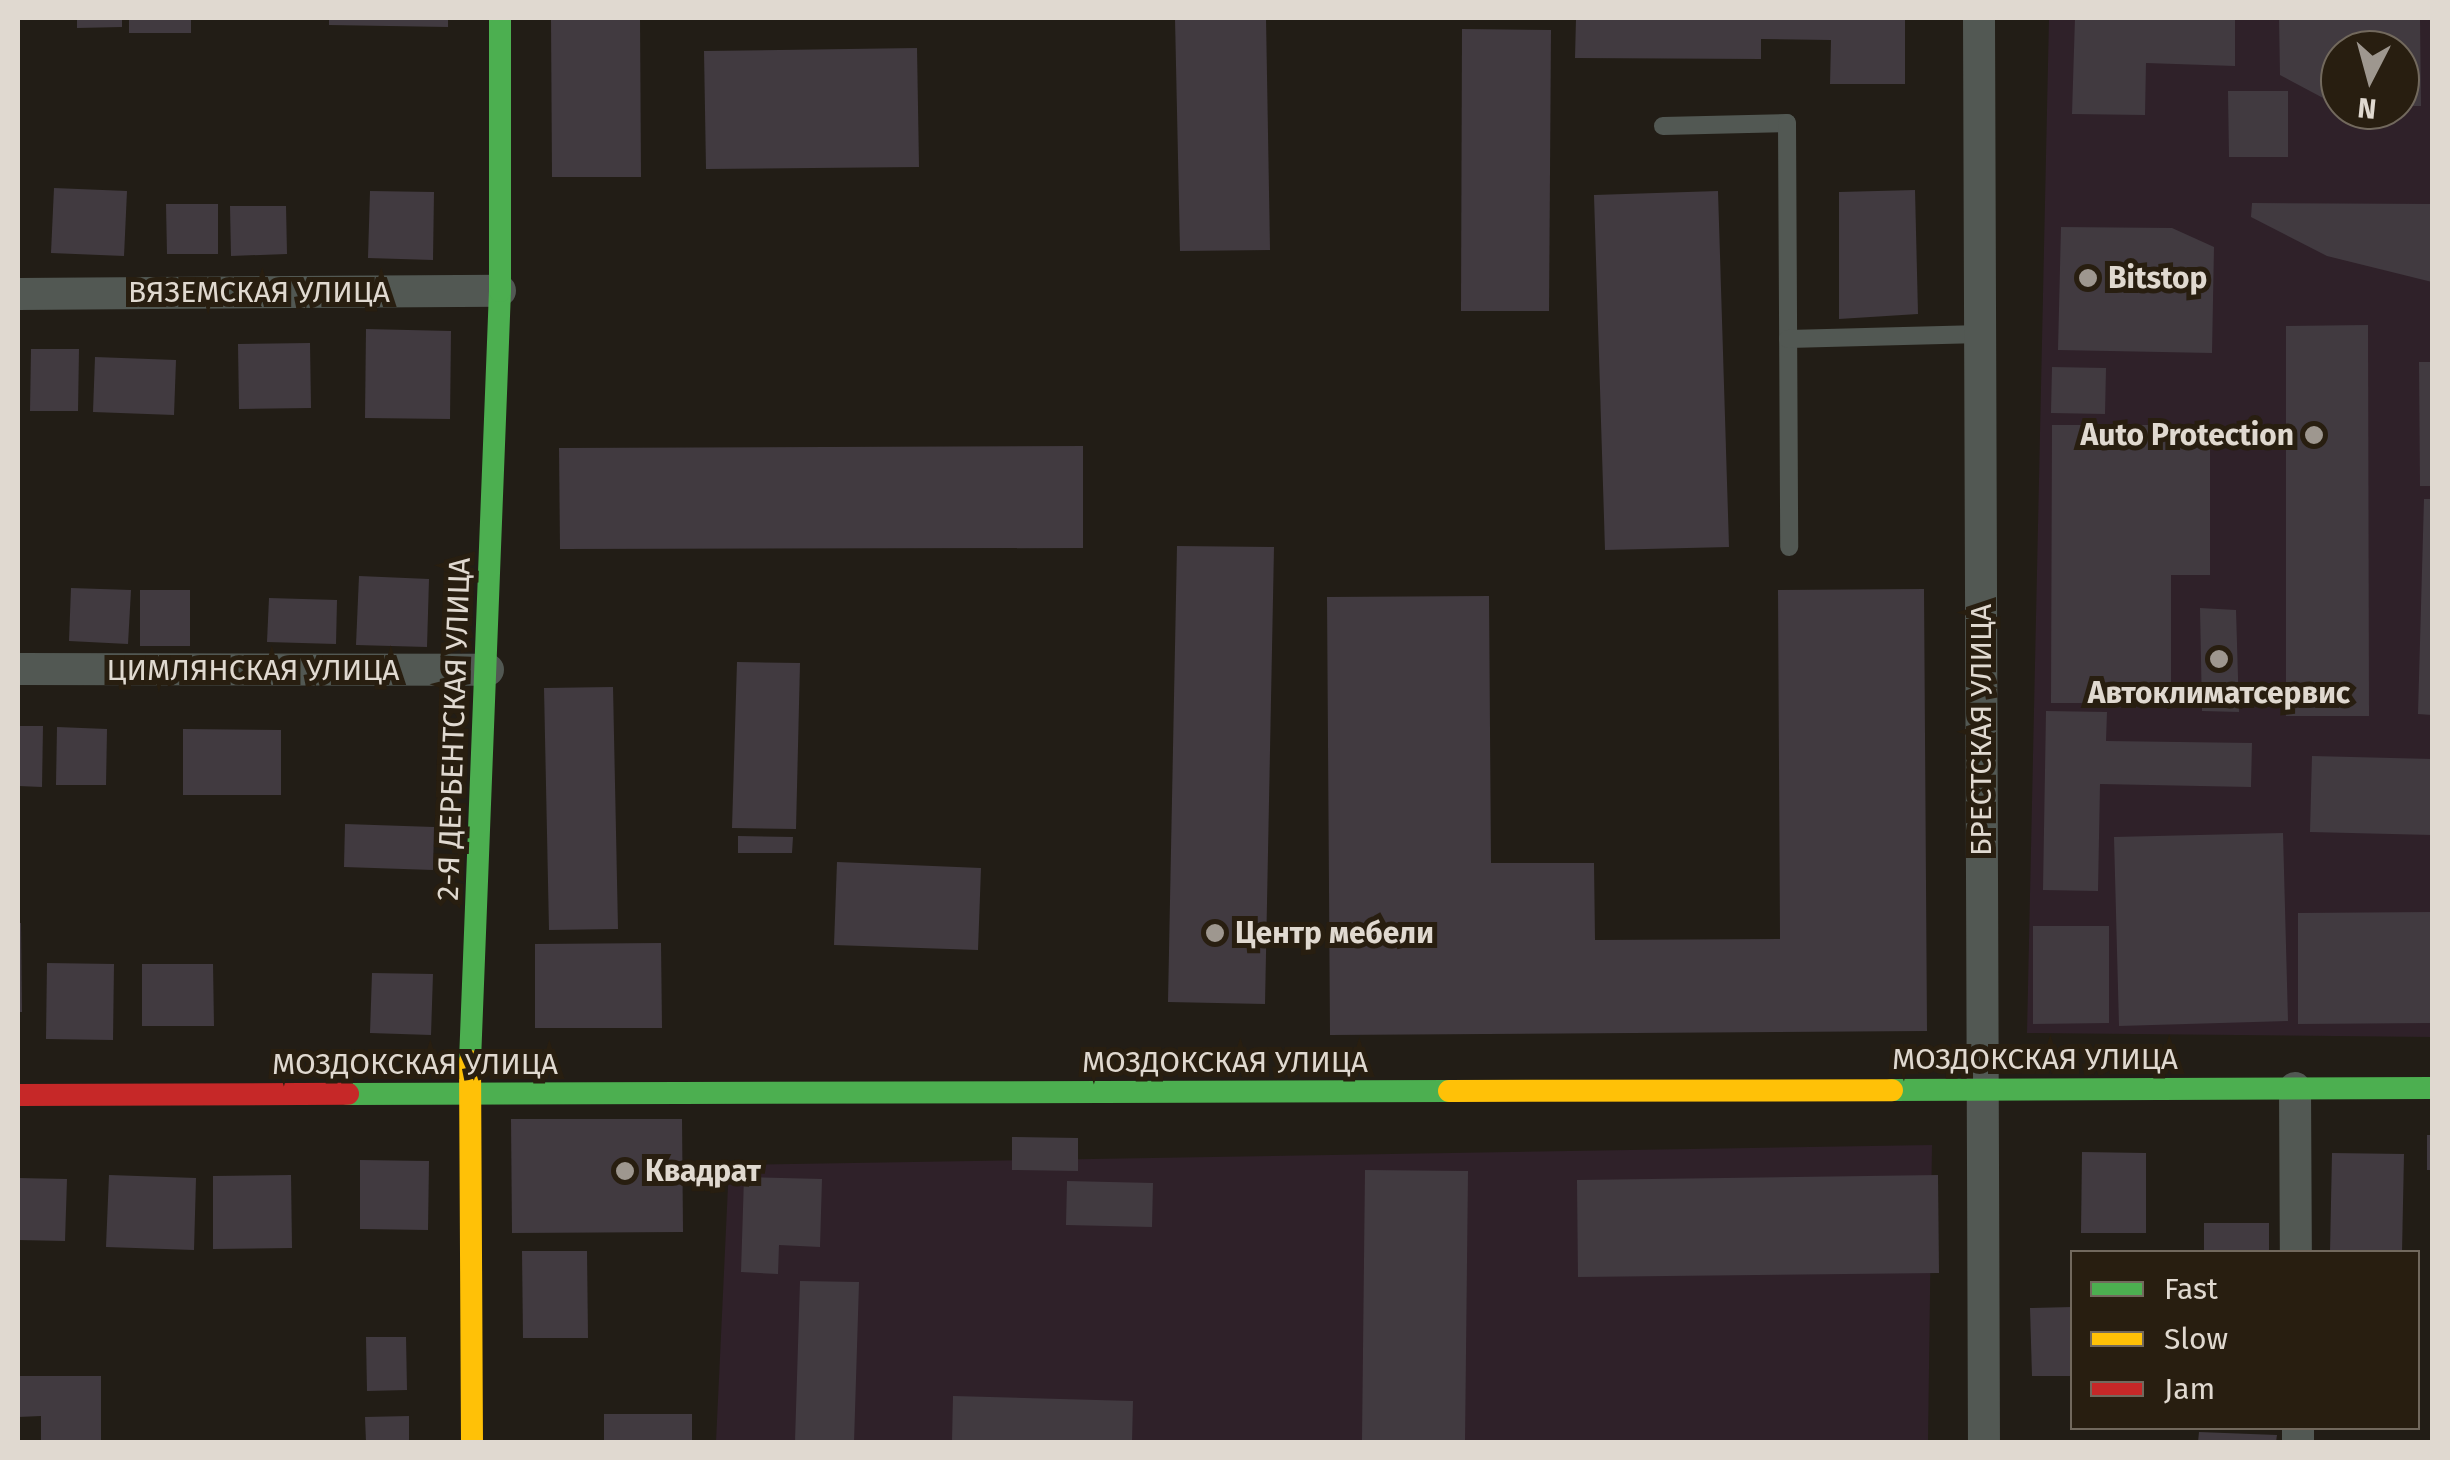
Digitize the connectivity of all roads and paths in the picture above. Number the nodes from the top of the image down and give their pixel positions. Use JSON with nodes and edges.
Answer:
{"nodes":[{"id":1,"x":500,"y":18,"type":"edge"},
{"id":2,"x":1979,"y":18,"type":"edge"},
{"id":3,"x":1663,"y":126,"type":"dead end"},
{"id":4,"x":500,"y":290,"type":"junction"},
{"id":5,"x":18,"y":294,"type":"edge"},
{"id":6,"x":1981,"y":334,"type":"junction"},
{"id":7,"x":1788,"y":339,"type":"junction"},
{"id":8,"x":1789,"y":548,"type":"dead end"},
{"id":9,"x":18,"y":669,"type":"edge"},
{"id":10,"x":488,"y":670,"type":"junction"},
{"id":11,"x":2295,"y":1088,"type":"junction"},
{"id":12,"x":2432,"y":1088,"type":"edge"},
{"id":13,"x":1981,"y":1089,"type":"junction"},
{"id":14,"x":469,"y":1094,"type":"junction"},
{"id":15,"x":18,"y":1095,"type":"edge"},
{"id":16,"x":2296,"y":1250,"type":"edge"},
{"id":17,"x":472,"y":1442,"type":"edge"},
{"id":18,"x":1984,"y":1442,"type":"edge"}],
"edges":[{"from":1,"to":4,"type":"main road","name":"2-Я ДЕРБЕНТСКАЯ УЛИЦА"},
{"from":2,"to":6,"type":"street","name":"БРЕСТСКАЯ УЛИЦА"},
{"from":3,"to":7,"type":"lane"},
{"from":4,"to":5,"type":"street","name":"ВЯЗЕМСКАЯ УЛИЦА"},
{"from":4,"to":10,"type":"main road","name":"2-Я ДЕРБЕНТСКАЯ УЛИЦА"},
{"from":6,"to":7,"type":"lane"},
{"from":6,"to":13,"type":"street","name":"БРЕСТСКАЯ УЛИЦА"},
{"from":7,"to":8,"type":"lane"},
{"from":9,"to":10,"type":"street","name":"ЦИМЛЯНСКАЯ УЛИЦА"},
{"from":10,"to":14,"type":"main road","name":"2-Я ДЕРБЕНТСКАЯ УЛИЦА"},
{"from":11,"to":12,"type":"main road","name":"МОЗДОКСКАЯ УЛИЦА"},
{"from":11,"to":13,"type":"main road","name":"МОЗДОКСКАЯ УЛИЦА"},
{"from":11,"to":16,"type":"street"},
{"from":13,"to":14,"type":"main road","name":"МОЗДОКСКАЯ УЛИЦА"},
{"from":13,"to":18,"type":"street","name":"БРЕСТСКАЯ УЛИЦА"},
{"from":14,"to":15,"type":"main road","name":"МОЗДОКСКАЯ УЛИЦА"},
{"from":14,"to":17,"type":"main road","name":"2-Я ДЕРБЕНТСКАЯ УЛИЦА"}]}
